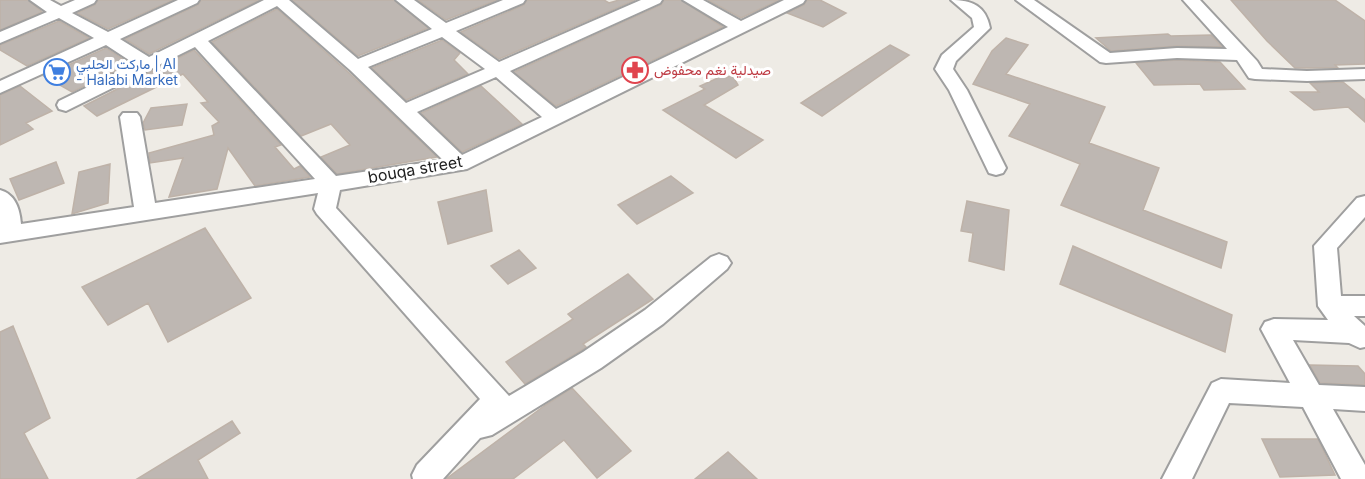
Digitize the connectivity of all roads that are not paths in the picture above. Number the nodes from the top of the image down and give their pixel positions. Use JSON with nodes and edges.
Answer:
{"nodes":[{"id":1,"x":38,"y":0,"type":"edge"},
{"id":2,"x":88,"y":0,"type":"edge"},
{"id":3,"x":191,"y":0,"type":"edge"},
{"id":4,"x":278,"y":0,"type":"edge"},
{"id":5,"x":404,"y":0,"type":"edge"},
{"id":6,"x":517,"y":0,"type":"edge"},
{"id":7,"x":654,"y":0,"type":"edge"},
{"id":8,"x":691,"y":0,"type":"edge"},
{"id":9,"x":797,"y":0,"type":"edge"},
{"id":10,"x":959,"y":0,"type":"edge"},
{"id":11,"x":1024,"y":0,"type":"edge"},
{"id":12,"x":1191,"y":0,"type":"edge"},
{"id":13,"x":61,"y":12,"type":"junction"},
{"id":14,"x":739,"y":27,"type":"junction"},
{"id":15,"x":446,"y":29,"type":"junction"},
{"id":16,"x":0,"y":38,"type":"edge"},
{"id":17,"x":108,"y":39,"type":"junction"},
{"id":18,"x":196,"y":39,"type":"junction"},
{"id":19,"x":1242,"y":56,"type":"junction"},
{"id":20,"x":148,"y":64,"type":"junction"},
{"id":21,"x":356,"y":66,"type":"junction"},
{"id":22,"x":0,"y":67,"type":"edge"},
{"id":23,"x":498,"y":70,"type":"junction"},
{"id":24,"x":1365,"y":74,"type":"edge"},
{"id":25,"x":20,"y":79,"type":"junction"},
{"id":26,"x":0,"y":88,"type":"edge"},
{"id":27,"x":66,"y":105,"type":"dead end"},
{"id":28,"x":404,"y":111,"type":"junction"},
{"id":29,"x":130,"y":117,"type":"dead end"},
{"id":30,"x":555,"y":118,"type":"junction"},
{"id":31,"x":460,"y":164,"type":"junction"},
{"id":32,"x":996,"y":168,"type":"dead end"},
{"id":33,"x":331,"y":183,"type":"junction"},
{"id":34,"x":0,"y":197,"type":"edge"},
{"id":35,"x":1365,"y":203,"type":"edge"},
{"id":36,"x":146,"y":211,"type":"junction"},
{"id":37,"x":5,"y":234,"type":"edge"},
{"id":38,"x":719,"y":263,"type":"dead end"},
{"id":39,"x":1330,"y":306,"type":"junction"},
{"id":40,"x":1365,"y":306,"type":"edge"},
{"id":41,"x":1360,"y":338,"type":"edge"},
{"id":42,"x":1310,"y":396,"type":"junction"},
{"id":43,"x":1365,"y":399,"type":"edge"},
{"id":44,"x":460,"y":440,"type":"junction"},
{"id":45,"x":428,"y":479,"type":"edge"},
{"id":46,"x":1177,"y":479,"type":"edge"},
{"id":47,"x":1357,"y":479,"type":"edge"}],
"edges":[{"from":1,"to":13,"type":"street"},
{"from":2,"to":13,"type":"street"},
{"from":3,"to":17,"type":"street"},
{"from":4,"to":18,"type":"street"},
{"from":4,"to":21,"type":"street"},
{"from":5,"to":15,"type":"street"},
{"from":6,"to":15,"type":"street"},
{"from":7,"to":23,"type":"street"},
{"from":8,"to":14,"type":"street"},
{"from":9,"to":14,"type":"street","name":"bouqa street"},
{"from":10,"to":32,"type":"street"},
{"from":11,"to":19,"type":"street"},
{"from":12,"to":19,"type":"street"},
{"from":13,"to":16,"type":"street"},
{"from":13,"to":17,"type":"street"},
{"from":14,"to":30,"type":"street","name":"bouqa street"},
{"from":15,"to":21,"type":"street"},
{"from":15,"to":23,"type":"street"},
{"from":17,"to":20,"type":"street"},
{"from":17,"to":25,"type":"street"},
{"from":18,"to":20,"type":"street"},
{"from":18,"to":33,"type":"street"},
{"from":19,"to":24,"type":"street"},
{"from":20,"to":27,"type":"street"},
{"from":21,"to":28,"type":"street"},
{"from":22,"to":25,"type":"street"},
{"from":23,"to":28,"type":"street"},
{"from":23,"to":30,"type":"street"},
{"from":25,"to":26,"type":"street"},
{"from":28,"to":31,"type":"street"},
{"from":29,"to":36,"type":"street"},
{"from":30,"to":31,"type":"street","name":"bouqa street"},
{"from":31,"to":33,"type":"street","name":"bouqa street"},
{"from":33,"to":36,"type":"street","name":"bouqa street"},
{"from":33,"to":44,"type":"street"},
{"from":34,"to":37,"type":"street"},
{"from":35,"to":39,"type":"street"},
{"from":36,"to":37,"type":"street","name":"bouqa street"},
{"from":38,"to":44,"type":"street"},
{"from":39,"to":40,"type":"street"},
{"from":39,"to":41,"type":"street"},
{"from":41,"to":42,"type":"street"},
{"from":42,"to":43,"type":"street"},
{"from":42,"to":46,"type":"street"},
{"from":42,"to":47,"type":"street"},
{"from":44,"to":45,"type":"street"}]}
